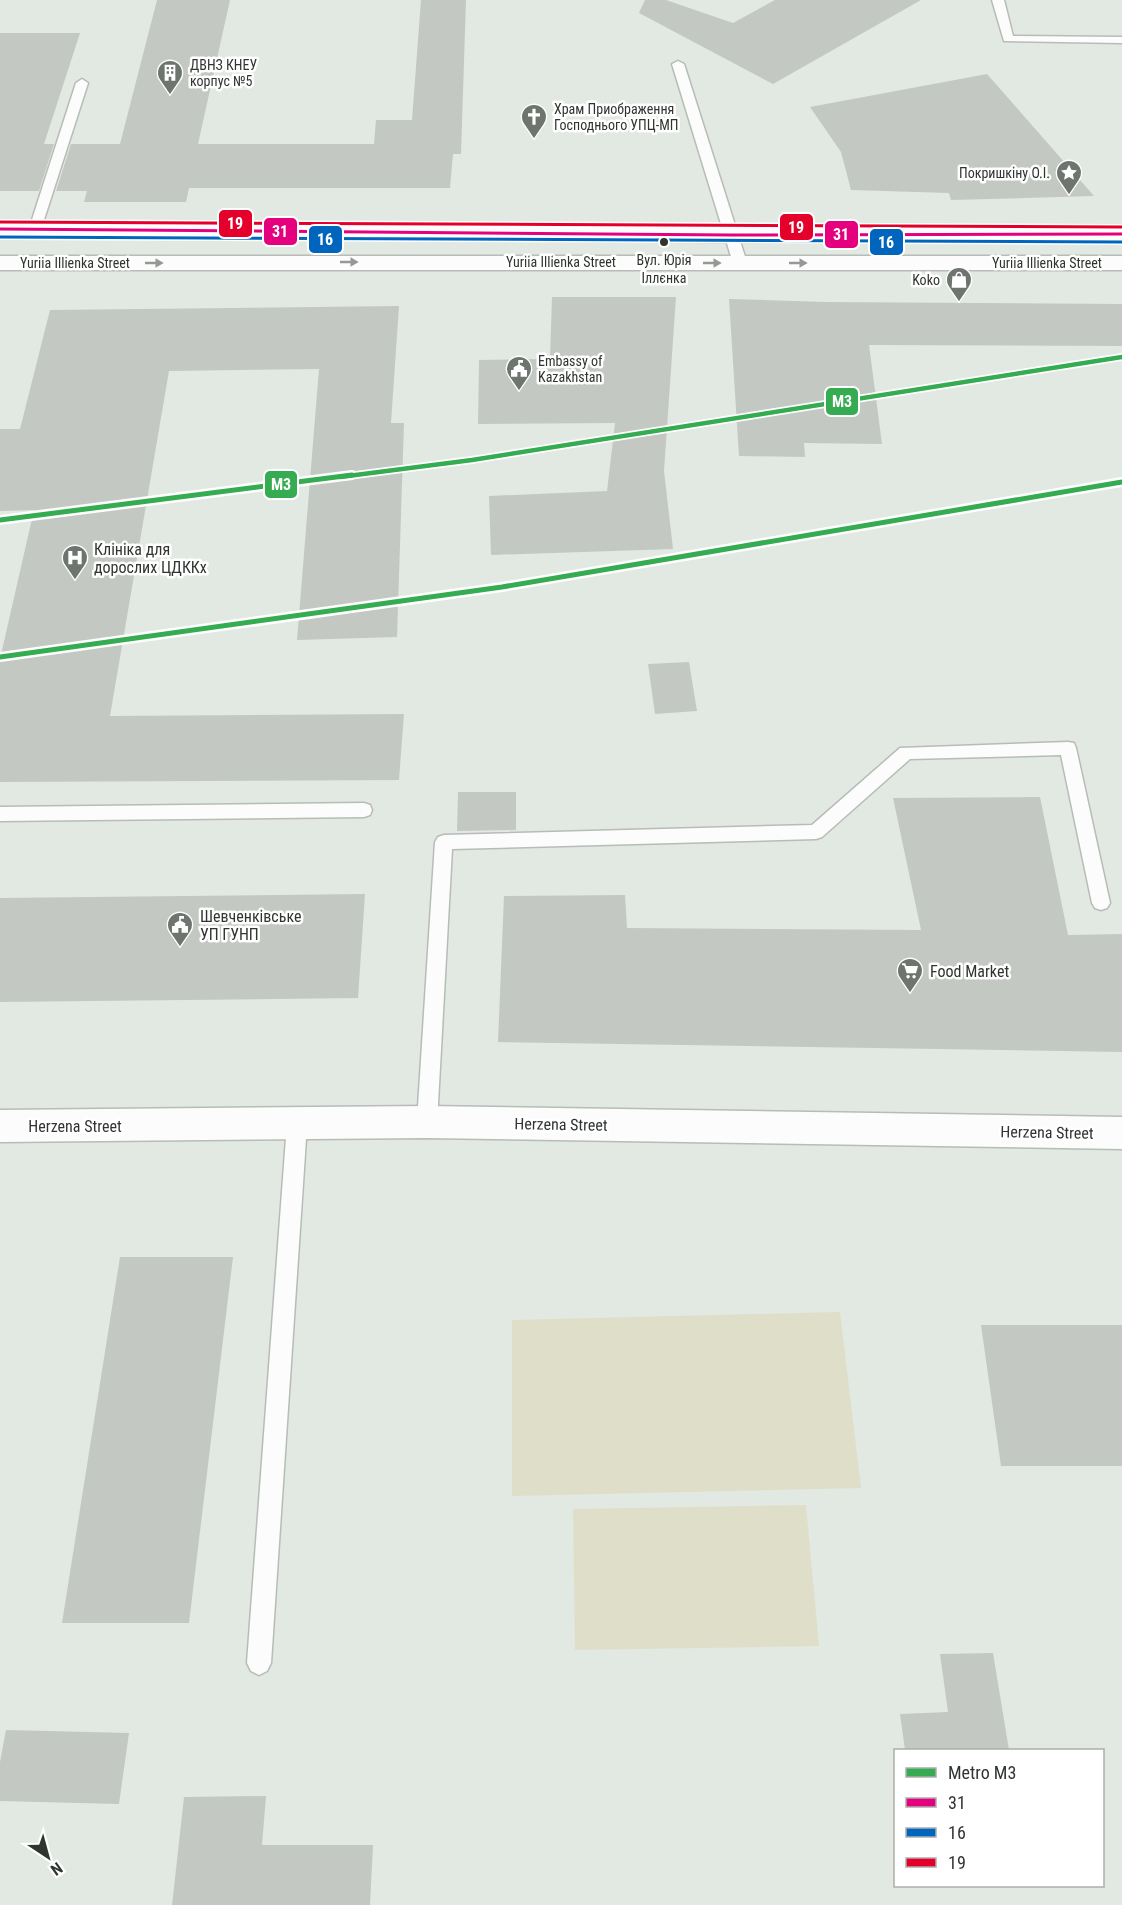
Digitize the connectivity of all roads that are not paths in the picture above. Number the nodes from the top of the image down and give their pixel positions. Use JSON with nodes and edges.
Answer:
{"nodes":[{"id":1,"x":997,"y":1,"type":"edge"},
{"id":2,"x":1122,"y":40,"type":"edge"},
{"id":3,"x":678,"y":64,"type":"dead end"},
{"id":4,"x":82,"y":83,"type":"dead end"},
{"id":5,"x":0,"y":229,"type":"edge"},
{"id":6,"x":35,"y":229,"type":"junction"},
{"id":7,"x":1122,"y":234,"type":"edge"},
{"id":8,"x":731,"y":235,"type":"junction"},
{"id":9,"x":0,"y":263,"type":"edge"},
{"id":10,"x":740,"y":263,"type":"junction"},
{"id":11,"x":1122,"y":263,"type":"edge"},
{"id":12,"x":364,"y":810,"type":"dead end"},
{"id":13,"x":0,"y":814,"type":"edge"},
{"id":14,"x":1101,"y":903,"type":"dead end"},
{"id":15,"x":427,"y":1122,"type":"junction"},
{"id":16,"x":297,"y":1124,"type":"junction"},
{"id":17,"x":0,"y":1126,"type":"edge"},
{"id":18,"x":1122,"y":1133,"type":"edge"},
{"id":19,"x":259,"y":1663,"type":"dead end"}],
"edges":[{"from":1,"to":2,"type":"lane"},
{"from":3,"to":8,"type":"lane"},
{"from":4,"to":6,"type":"lane"},
{"from":5,"to":6,"type":"main road","name":"Yuriia Illienka Street"},
{"from":6,"to":8,"type":"main road","name":"Yuriia Illienka Street"},
{"from":7,"to":8,"type":"main road","name":"Yuriia Illienka Street"},
{"from":8,"to":10,"type":"lane"},
{"from":9,"to":10,"type":"main road","name":"Yuriia Illienka Street","one_way":true},
{"from":10,"to":11,"type":"main road","name":"Yuriia Illienka Street","one_way":true},
{"from":12,"to":13,"type":"lane"},
{"from":14,"to":15,"type":"lane"},
{"from":15,"to":16,"type":"main road","name":"Herzena Street"},
{"from":15,"to":18,"type":"main road","name":"Herzena Street"},
{"from":16,"to":17,"type":"main road","name":"Herzena Street"},
{"from":16,"to":19,"type":"lane"}]}
